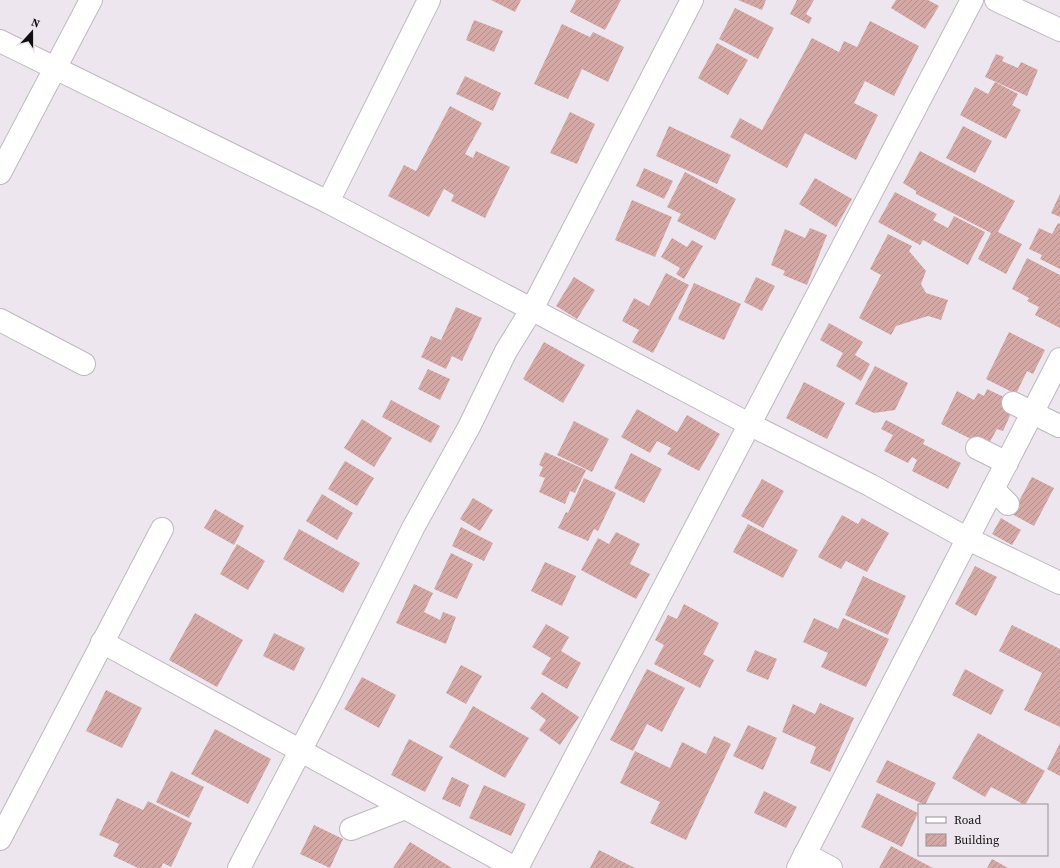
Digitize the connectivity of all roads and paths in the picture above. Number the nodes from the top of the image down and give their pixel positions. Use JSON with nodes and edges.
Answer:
{"nodes":[{"id":1,"x":91,"y":0,"type":"edge"},
{"id":2,"x":429,"y":0,"type":"edge"},
{"id":3,"x":692,"y":0,"type":"edge"},
{"id":4,"x":972,"y":0,"type":"edge"},
{"id":5,"x":996,"y":0,"type":"edge"},
{"id":6,"x":1060,"y":30,"type":"edge"},
{"id":7,"x":0,"y":41,"type":"edge"},
{"id":8,"x":55,"y":69,"type":"junction"},
{"id":9,"x":0,"y":173,"type":"edge"},
{"id":10,"x":328,"y":202,"type":"junction"},
{"id":11,"x":532,"y":309,"type":"junction"},
{"id":12,"x":0,"y":320,"type":"edge"},
{"id":13,"x":1053,"y":362,"type":"edge"},
{"id":14,"x":84,"y":364,"type":"dead end"},
{"id":15,"x":1013,"y":403,"type":"dead end"},
{"id":16,"x":1032,"y":414,"type":"junction"},
{"id":17,"x":749,"y":424,"type":"junction"},
{"id":18,"x":1059,"y":426,"type":"edge"},
{"id":19,"x":977,"y":448,"type":"dead end"},
{"id":20,"x":1007,"y":463,"type":"junction"},
{"id":21,"x":162,"y":528,"type":"dead end"},
{"id":22,"x":968,"y":539,"type":"junction"},
{"id":23,"x":1060,"y":583,"type":"edge"},
{"id":24,"x":102,"y":642,"type":"junction"},
{"id":25,"x":300,"y":750,"type":"junction"},
{"id":26,"x":405,"y":808,"type":"junction"},
{"id":27,"x":351,"y":829,"type":"dead end"},
{"id":28,"x":0,"y":839,"type":"edge"},
{"id":29,"x":802,"y":861,"type":"edge"},
{"id":30,"x":239,"y":868,"type":"edge"},
{"id":31,"x":516,"y":868,"type":"edge"},
{"id":32,"x":831,"y":868,"type":"edge"}],
"edges":[{"from":1,"to":8,"type":"street"},
{"from":2,"to":10,"type":"street"},
{"from":3,"to":11,"type":"street"},
{"from":4,"to":17,"type":"street"},
{"from":5,"to":6,"type":"street"},
{"from":7,"to":8,"type":"street"},
{"from":8,"to":9,"type":"street"},
{"from":8,"to":10,"type":"street"},
{"from":10,"to":11,"type":"street"},
{"from":11,"to":17,"type":"street"},
{"from":11,"to":25,"type":"street"},
{"from":12,"to":14,"type":"street"},
{"from":13,"to":16,"type":"street"},
{"from":15,"to":16,"type":"street"},
{"from":16,"to":18,"type":"street"},
{"from":16,"to":20,"type":"street"},
{"from":17,"to":22,"type":"street"},
{"from":17,"to":31,"type":"street"},
{"from":19,"to":20,"type":"street"},
{"from":20,"to":22,"type":"street"},
{"from":21,"to":24,"type":"street"},
{"from":22,"to":23,"type":"street"},
{"from":22,"to":29,"type":"street"},
{"from":24,"to":25,"type":"street"},
{"from":24,"to":28,"type":"street"},
{"from":25,"to":26,"type":"street"},
{"from":25,"to":30,"type":"street"},
{"from":26,"to":27,"type":"street"},
{"from":26,"to":31,"type":"street"},
{"from":29,"to":32,"type":"street"}]}
